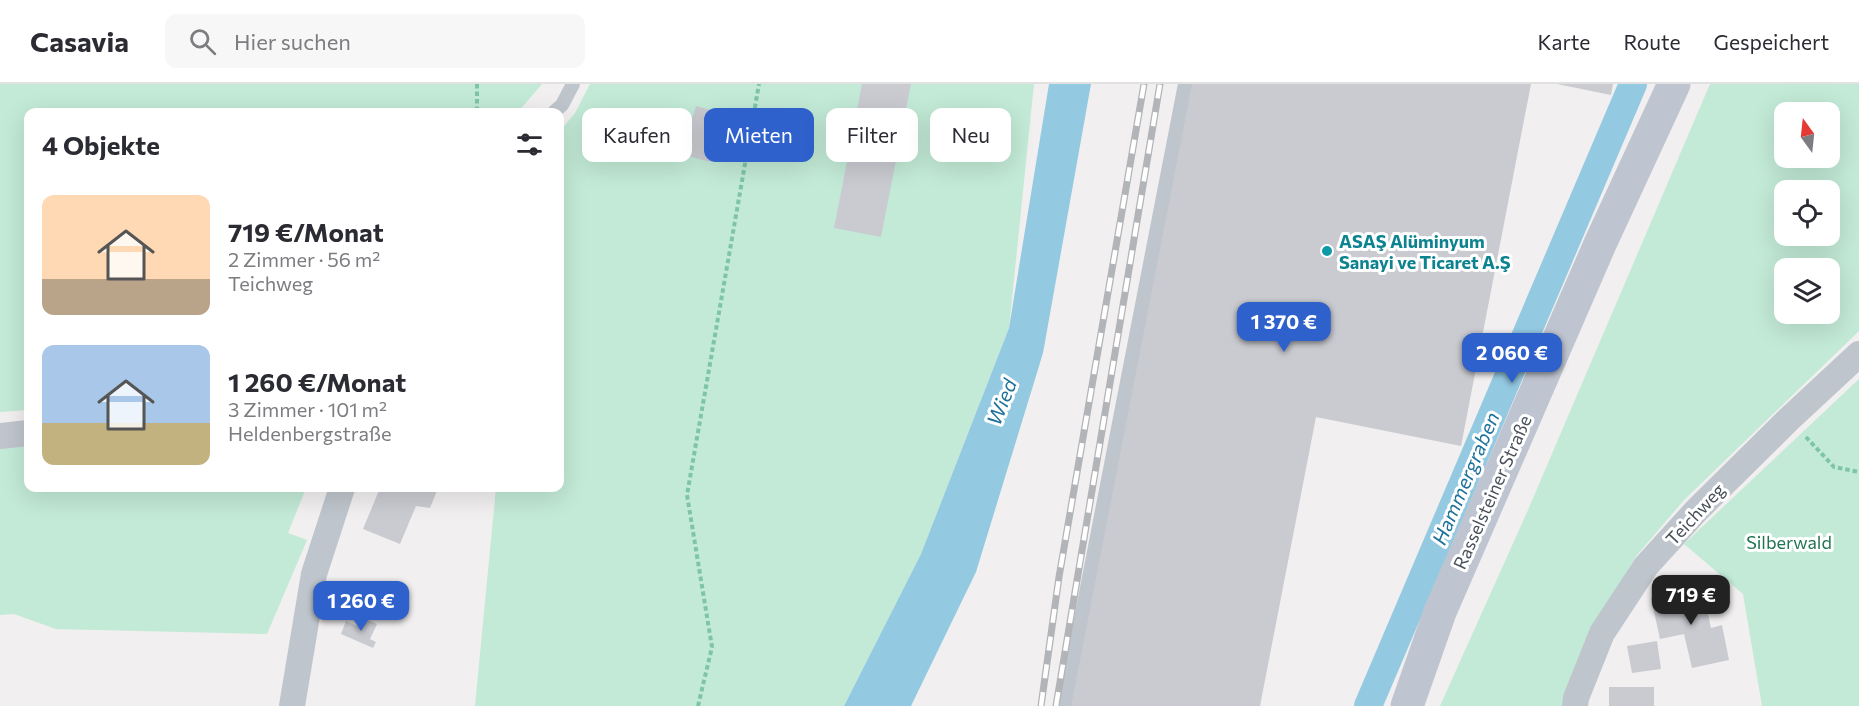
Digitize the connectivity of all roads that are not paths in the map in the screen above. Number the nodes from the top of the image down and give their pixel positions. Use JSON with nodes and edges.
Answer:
{"nodes":[{"id":1,"x":573,"y":84,"type":"edge"},
{"id":2,"x":1185,"y":84,"type":"edge"},
{"id":3,"x":1674,"y":84,"type":"edge"},
{"id":4,"x":559,"y":108,"type":"edge"},
{"id":5,"x":1859,"y":354,"type":"edge"},
{"id":6,"x":24,"y":433,"type":"edge"},
{"id":7,"x":0,"y":436,"type":"edge"},
{"id":8,"x":341,"y":492,"type":"edge"},
{"id":9,"x":292,"y":706,"type":"edge"},
{"id":10,"x":1064,"y":706,"type":"edge"},
{"id":11,"x":1407,"y":706,"type":"edge"},
{"id":12,"x":1575,"y":706,"type":"edge"}],
"edges":[{"from":1,"to":4,"type":"lane"},
{"from":2,"to":10,"type":"lane"},
{"from":3,"to":11,"type":"main road","name":"Rasselsteiner Straße"},
{"from":5,"to":12,"type":"street","name":"Teichweg"},
{"from":6,"to":7,"type":"street"},
{"from":8,"to":9,"type":"street"}]}
